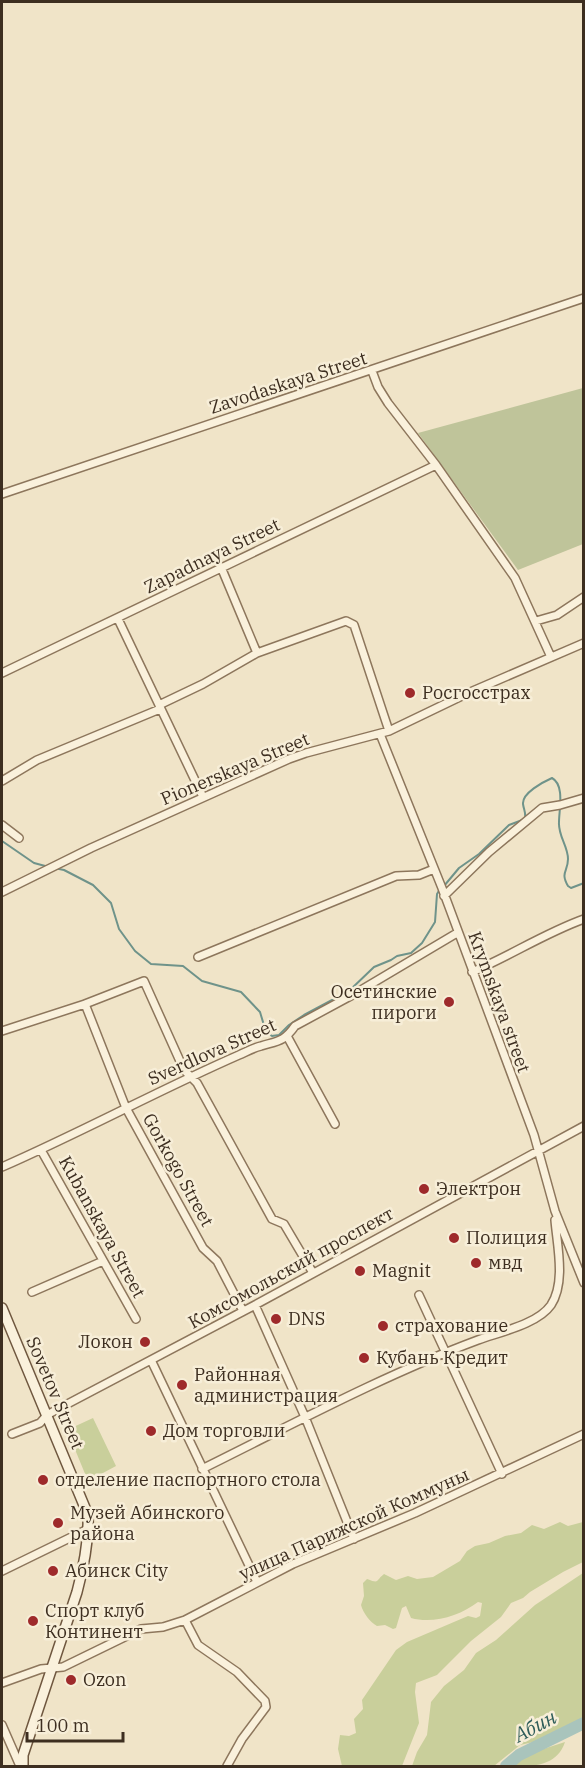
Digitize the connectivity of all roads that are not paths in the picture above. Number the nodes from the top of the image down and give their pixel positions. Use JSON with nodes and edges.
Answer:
{"nodes":[{"id":1,"x":584,"y":298,"type":"edge"},
{"id":2,"x":372,"y":371,"type":"junction"},
{"id":3,"x":436,"y":465,"type":"junction"},
{"id":4,"x":2,"y":494,"type":"edge"},
{"id":5,"x":221,"y":567,"type":"junction"},
{"id":6,"x":584,"y":597,"type":"edge"},
{"id":7,"x":118,"y":619,"type":"junction"},
{"id":8,"x":536,"y":621,"type":"junction"},
{"id":9,"x":584,"y":643,"type":"edge"},
{"id":10,"x":257,"y":653,"type":"junction"},
{"id":11,"x":551,"y":657,"type":"junction"},
{"id":12,"x":2,"y":673,"type":"edge"},
{"id":13,"x":160,"y":707,"type":"junction"},
{"id":14,"x":389,"y":731,"type":"junction"},
{"id":15,"x":380,"y":734,"type":"junction"},
{"id":16,"x":2,"y":781,"type":"edge"},
{"id":17,"x":203,"y":796,"type":"junction"},
{"id":18,"x":584,"y":798,"type":"edge"},
{"id":19,"x":2,"y":825,"type":"edge"},
{"id":20,"x":19,"y":838,"type":"dead end"},
{"id":21,"x":434,"y":869,"type":"junction"},
{"id":22,"x":2,"y":892,"type":"edge"},
{"id":23,"x":444,"y":896,"type":"junction"},
{"id":24,"x":584,"y":919,"type":"edge"},
{"id":25,"x":457,"y":933,"type":"junction"},
{"id":26,"x":198,"y":957,"type":"dead end"},
{"id":27,"x":472,"y":972,"type":"junction"},
{"id":28,"x":85,"y":1004,"type":"junction"},
{"id":29,"x":2,"y":1031,"type":"edge"},
{"id":30,"x":287,"y":1036,"type":"junction"},
{"id":31,"x":190,"y":1077,"type":"junction"},
{"id":32,"x":126,"y":1108,"type":"junction"},
{"id":33,"x":335,"y":1124,"type":"dead end"},
{"id":34,"x":584,"y":1126,"type":"edge"},
{"id":35,"x":41,"y":1150,"type":"junction"},
{"id":36,"x":539,"y":1151,"type":"junction"},
{"id":37,"x":2,"y":1167,"type":"edge"},
{"id":38,"x":555,"y":1211,"type":"junction"},
{"id":39,"x":103,"y":1262,"type":"junction"},
{"id":40,"x":313,"y":1273,"type":"junction"},
{"id":41,"x":584,"y":1282,"type":"edge"},
{"id":42,"x":32,"y":1292,"type":"dead end"},
{"id":43,"x":419,"y":1295,"type":"dead end"},
{"id":44,"x":255,"y":1305,"type":"junction"},
{"id":45,"x":2,"y":1308,"type":"edge"},
{"id":46,"x":243,"y":1311,"type":"junction"},
{"id":47,"x":136,"y":1319,"type":"dead end"},
{"id":48,"x":444,"y":1353,"type":"junction"},
{"id":49,"x":151,"y":1360,"type":"junction"},
{"id":50,"x":47,"y":1415,"type":"junction"},
{"id":51,"x":305,"y":1417,"type":"junction"},
{"id":52,"x":12,"y":1434,"type":"dead end"},
{"id":53,"x":584,"y":1434,"type":"edge"},
{"id":54,"x":202,"y":1469,"type":"junction"},
{"id":55,"x":502,"y":1474,"type":"junction"},
{"id":56,"x":88,"y":1529,"type":"junction"},
{"id":57,"x":354,"y":1539,"type":"junction"},
{"id":58,"x":2,"y":1572,"type":"edge"},
{"id":59,"x":257,"y":1582,"type":"junction"},
{"id":60,"x":185,"y":1620,"type":"junction"},
{"id":61,"x":51,"y":1670,"type":"junction"},
{"id":62,"x":2,"y":1683,"type":"edge"},
{"id":63,"x":2,"y":1725,"type":"edge"},
{"id":64,"x":21,"y":1767,"type":"edge"},
{"id":65,"x":227,"y":1767,"type":"edge"}],
"edges":[{"from":1,"to":2,"type":"street","name":"Zavodaskaya Street"},
{"from":2,"to":3,"type":"street"},
{"from":2,"to":4,"type":"street","name":"Zavodaskaya Street"},
{"from":3,"to":5,"type":"street","name":"Zapadnaya Street"},
{"from":3,"to":8,"type":"street"},
{"from":5,"to":7,"type":"street","name":"Zapadnaya Street"},
{"from":5,"to":10,"type":"street"},
{"from":6,"to":8,"type":"street"},
{"from":7,"to":12,"type":"street","name":"Zapadnaya Street"},
{"from":7,"to":13,"type":"street"},
{"from":8,"to":11,"type":"street"},
{"from":9,"to":11,"type":"street","name":"Pionerskaya Street"},
{"from":10,"to":13,"type":"street"},
{"from":10,"to":14,"type":"street"},
{"from":11,"to":14,"type":"street","name":"Pionerskaya Street"},
{"from":13,"to":16,"type":"street"},
{"from":13,"to":17,"type":"street"},
{"from":14,"to":15,"type":"street","name":"Pionerskaya Street"},
{"from":15,"to":17,"type":"street","name":"Pionerskaya Street"},
{"from":15,"to":21,"type":"street","name":"Krymskaya street"},
{"from":17,"to":22,"type":"street","name":"Pionerskaya Street"},
{"from":18,"to":23,"type":"street"},
{"from":19,"to":20,"type":"street"},
{"from":21,"to":23,"type":"street","name":"Krymskaya street"},
{"from":21,"to":26,"type":"street"},
{"from":23,"to":25,"type":"street","name":"Krymskaya street"},
{"from":24,"to":27,"type":"street"},
{"from":25,"to":27,"type":"street","name":"Krymskaya street"},
{"from":25,"to":30,"type":"street","name":"Sverdlova Street"},
{"from":27,"to":36,"type":"street","name":"Krymskaya street"},
{"from":28,"to":29,"type":"street"},
{"from":28,"to":31,"type":"street"},
{"from":28,"to":32,"type":"street","name":"Gorkogo Street"},
{"from":30,"to":31,"type":"street","name":"Sverdlova Street"},
{"from":30,"to":33,"type":"street"},
{"from":31,"to":32,"type":"street","name":"Sverdlova Street"},
{"from":31,"to":40,"type":"street"},
{"from":32,"to":35,"type":"street","name":"Sverdlova Street"},
{"from":32,"to":46,"type":"street","name":"Gorkogo Street"},
{"from":34,"to":36,"type":"street","name":"Комсомольский проспект"},
{"from":35,"to":37,"type":"street","name":"Sverdlova Street"},
{"from":35,"to":39,"type":"street","name":"Kubanskaya Street"},
{"from":36,"to":38,"type":"street","name":"Krymskaya street"},
{"from":36,"to":40,"type":"street","name":"Комсомольский проспект"},
{"from":38,"to":41,"type":"street","name":"Krymskaya street"},
{"from":38,"to":48,"type":"street"},
{"from":39,"to":42,"type":"street"},
{"from":39,"to":47,"type":"street","name":"Kubanskaya Street"},
{"from":40,"to":44,"type":"street","name":"Комсомольский проспект"},
{"from":43,"to":48,"type":"street"},
{"from":44,"to":46,"type":"street","name":"Комсомольский проспект"},
{"from":44,"to":51,"type":"street"},
{"from":45,"to":50,"type":"main road","name":"Sovetov Street"},
{"from":46,"to":49,"type":"street","name":"Комсомольский проспект"},
{"from":48,"to":51,"type":"street"},
{"from":48,"to":55,"type":"street"},
{"from":49,"to":50,"type":"street","name":"Комсомольский проспект"},
{"from":49,"to":54,"type":"street"},
{"from":50,"to":52,"type":"street","name":"Комсомольский проспект"},
{"from":50,"to":56,"type":"main road","name":"Sovetov Street"},
{"from":51,"to":54,"type":"street"},
{"from":51,"to":57,"type":"street"},
{"from":53,"to":55,"type":"street","name":"улица Парижской Коммуны"},
{"from":54,"to":59,"type":"street"},
{"from":55,"to":57,"type":"street","name":"улица Парижской Коммуны"},
{"from":56,"to":58,"type":"street"},
{"from":56,"to":61,"type":"main road","name":"Sovetov Street"},
{"from":57,"to":59,"type":"street","name":"улица Парижской Коммуны"},
{"from":59,"to":60,"type":"street","name":"улица Парижской Коммуны"},
{"from":60,"to":61,"type":"street","name":"улица Парижской Коммуны"},
{"from":60,"to":65,"type":"street"},
{"from":61,"to":62,"type":"street","name":"улица Парижской Коммуны"},
{"from":61,"to":64,"type":"main road","name":"Sovetov Street"},
{"from":63,"to":64,"type":"street"}]}
